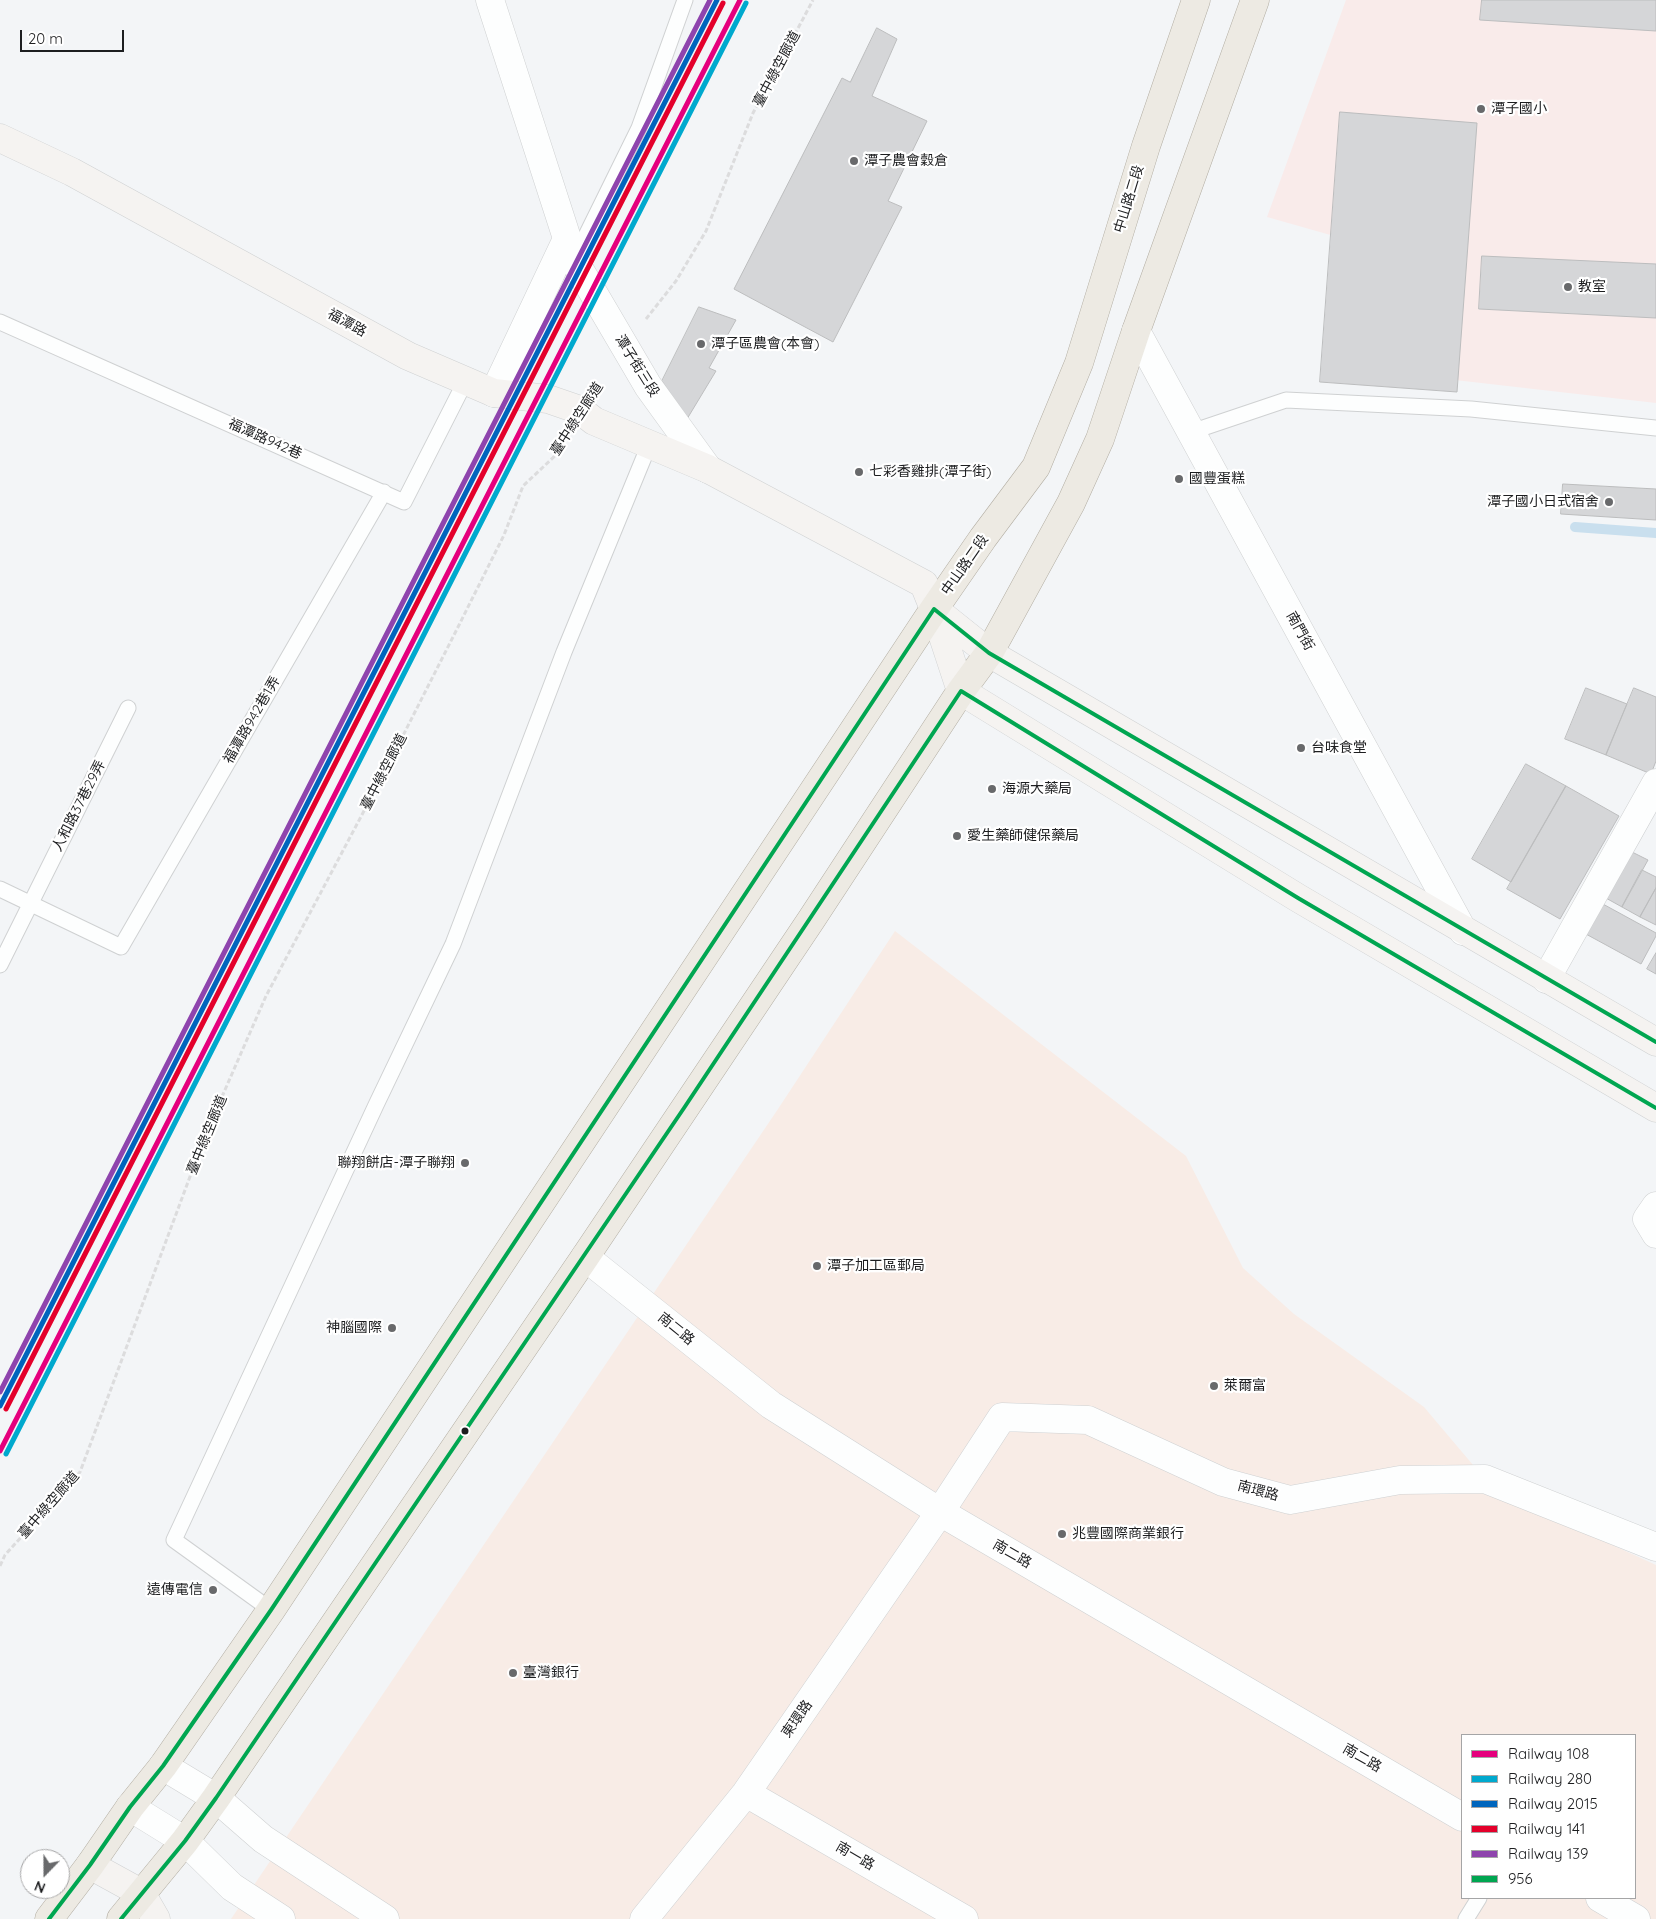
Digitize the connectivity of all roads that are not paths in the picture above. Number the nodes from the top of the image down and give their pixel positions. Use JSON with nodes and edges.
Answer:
{"nodes":[{"id":1,"x":490,"y":0,"type":"edge"},
{"id":2,"x":685,"y":0,"type":"edge"},
{"id":3,"x":1196,"y":0,"type":"edge"},
{"id":4,"x":1255,"y":0,"type":"edge"},
{"id":5,"x":0,"y":138,"type":"edge"},
{"id":6,"x":571,"y":250,"type":"junction"},
{"id":7,"x":0,"y":322,"type":"edge"},
{"id":8,"x":1136,"y":331,"type":"junction"},
{"id":9,"x":466,"y":380,"type":"junction"},
{"id":10,"x":494,"y":393,"type":"junction"},
{"id":11,"x":1656,"y":428,"type":"edge"},
{"id":12,"x":1191,"y":432,"type":"junction"},
{"id":13,"x":649,"y":445,"type":"junction"},
{"id":14,"x":708,"y":469,"type":"junction"},
{"id":15,"x":384,"y":492,"type":"junction"},
{"id":16,"x":934,"y":609,"type":"junction"},
{"id":17,"x":989,"y":653,"type":"junction"},
{"id":18,"x":961,"y":691,"type":"junction"},
{"id":19,"x":128,"y":708,"type":"dead end"},
{"id":20,"x":1656,"y":783,"type":"edge"},
{"id":21,"x":0,"y":889,"type":"edge"},
{"id":22,"x":30,"y":904,"type":"junction"},
{"id":23,"x":1463,"y":931,"type":"junction"},
{"id":24,"x":0,"y":965,"type":"edge"},
{"id":25,"x":1546,"y":978,"type":"junction"},
{"id":26,"x":1656,"y":1042,"type":"edge"},
{"id":27,"x":1656,"y":1108,"type":"edge"},
{"id":28,"x":1656,"y":1206,"type":"edge"},
{"id":29,"x":1656,"y":1234,"type":"edge"},
{"id":30,"x":585,"y":1257,"type":"junction"},
{"id":31,"x":940,"y":1512,"type":"junction"},
{"id":32,"x":1656,"y":1547,"type":"edge"},
{"id":33,"x":270,"y":1610,"type":"junction"},
{"id":34,"x":163,"y":1766,"type":"junction"},
{"id":35,"x":746,"y":1793,"type":"junction"},
{"id":36,"x":216,"y":1798,"type":"junction"},
{"id":37,"x":130,"y":1807,"type":"junction"},
{"id":38,"x":1461,"y":1816,"type":"edge"},
{"id":39,"x":185,"y":1841,"type":"junction"},
{"id":40,"x":90,"y":1865,"type":"junction"},
{"id":41,"x":141,"y":1893,"type":"junction"},
{"id":42,"x":1478,"y":1899,"type":"edge"},
{"id":43,"x":1602,"y":1899,"type":"edge"},
{"id":44,"x":49,"y":1919,"type":"edge"},
{"id":45,"x":121,"y":1919,"type":"edge"},
{"id":46,"x":156,"y":1919,"type":"edge"},
{"id":47,"x":281,"y":1919,"type":"edge"},
{"id":48,"x":385,"y":1919,"type":"edge"},
{"id":49,"x":644,"y":1919,"type":"edge"},
{"id":50,"x":964,"y":1919,"type":"edge"},
{"id":51,"x":1466,"y":1919,"type":"edge"},
{"id":52,"x":1636,"y":1919,"type":"edge"}],
"edges":[{"from":1,"to":6,"type":"street","name":"潭子街三段"},
{"from":2,"to":6,"type":"lane"},
{"from":3,"to":16,"type":"main road","name":"中山路二段"},
{"from":4,"to":8,"type":"main road"},
{"from":5,"to":9,"type":"street","name":"福潭路"},
{"from":6,"to":10,"type":"street"},
{"from":6,"to":14,"type":"street","name":"潭子街三段"},
{"from":7,"to":15,"type":"lane","name":"福潭路942巷"},
{"from":8,"to":12,"type":"street","name":"南門街"},
{"from":8,"to":17,"type":"main road"},
{"from":9,"to":10,"type":"street","name":"福潭路"},
{"from":9,"to":15,"type":"lane","name":"福潭路942巷"},
{"from":10,"to":13,"type":"street","name":"福潭路"},
{"from":11,"to":12,"type":"lane"},
{"from":12,"to":23,"type":"street","name":"南門街"},
{"from":13,"to":14,"type":"street","name":"福潭路"},
{"from":13,"to":33,"type":"lane"},
{"from":14,"to":16,"type":"street","name":"潭子街三段"},
{"from":15,"to":22,"type":"lane","name":"福潭路942巷1弄"},
{"from":16,"to":17,"type":"street"},
{"from":16,"to":18,"type":"street","name":"潭子街三段"},
{"from":16,"to":33,"type":"main road","name":"中山路二段"},
{"from":17,"to":18,"type":"main road"},
{"from":17,"to":23,"type":"street"},
{"from":18,"to":27,"type":"street"},
{"from":18,"to":30,"type":"main road"},
{"from":19,"to":22,"type":"lane","name":"人和路37巷29弄"},
{"from":20,"to":25,"type":"street"},
{"from":21,"to":22,"type":"lane"},
{"from":22,"to":24,"type":"lane","name":"人和路37巷29弄"},
{"from":23,"to":25,"type":"street"},
{"from":25,"to":26,"type":"street"},
{"from":28,"to":29,"type":"street"},
{"from":30,"to":31,"type":"street","name":"南二路"},
{"from":30,"to":36,"type":"main road"},
{"from":31,"to":32,"type":"street","name":"南環路"},
{"from":31,"to":35,"type":"street","name":"東環路"},
{"from":31,"to":38,"type":"street","name":"南二路"},
{"from":33,"to":34,"type":"main road","name":"中山路二段"},
{"from":34,"to":36,"type":"street"},
{"from":34,"to":37,"type":"main road","name":"中山路二段"},
{"from":35,"to":49,"type":"street","name":"東環路"},
{"from":35,"to":50,"type":"street","name":"南一路"},
{"from":36,"to":39,"type":"main road"},
{"from":36,"to":48,"type":"street"},
{"from":37,"to":39,"type":"street"},
{"from":37,"to":40,"type":"main road","name":"中山路二段"},
{"from":39,"to":41,"type":"main road"},
{"from":39,"to":47,"type":"street"},
{"from":40,"to":41,"type":"street"},
{"from":40,"to":44,"type":"main road","name":"中山路二段"},
{"from":41,"to":45,"type":"main road"},
{"from":41,"to":46,"type":"street"},
{"from":42,"to":51,"type":"lane"},
{"from":43,"to":52,"type":"street"}]}
